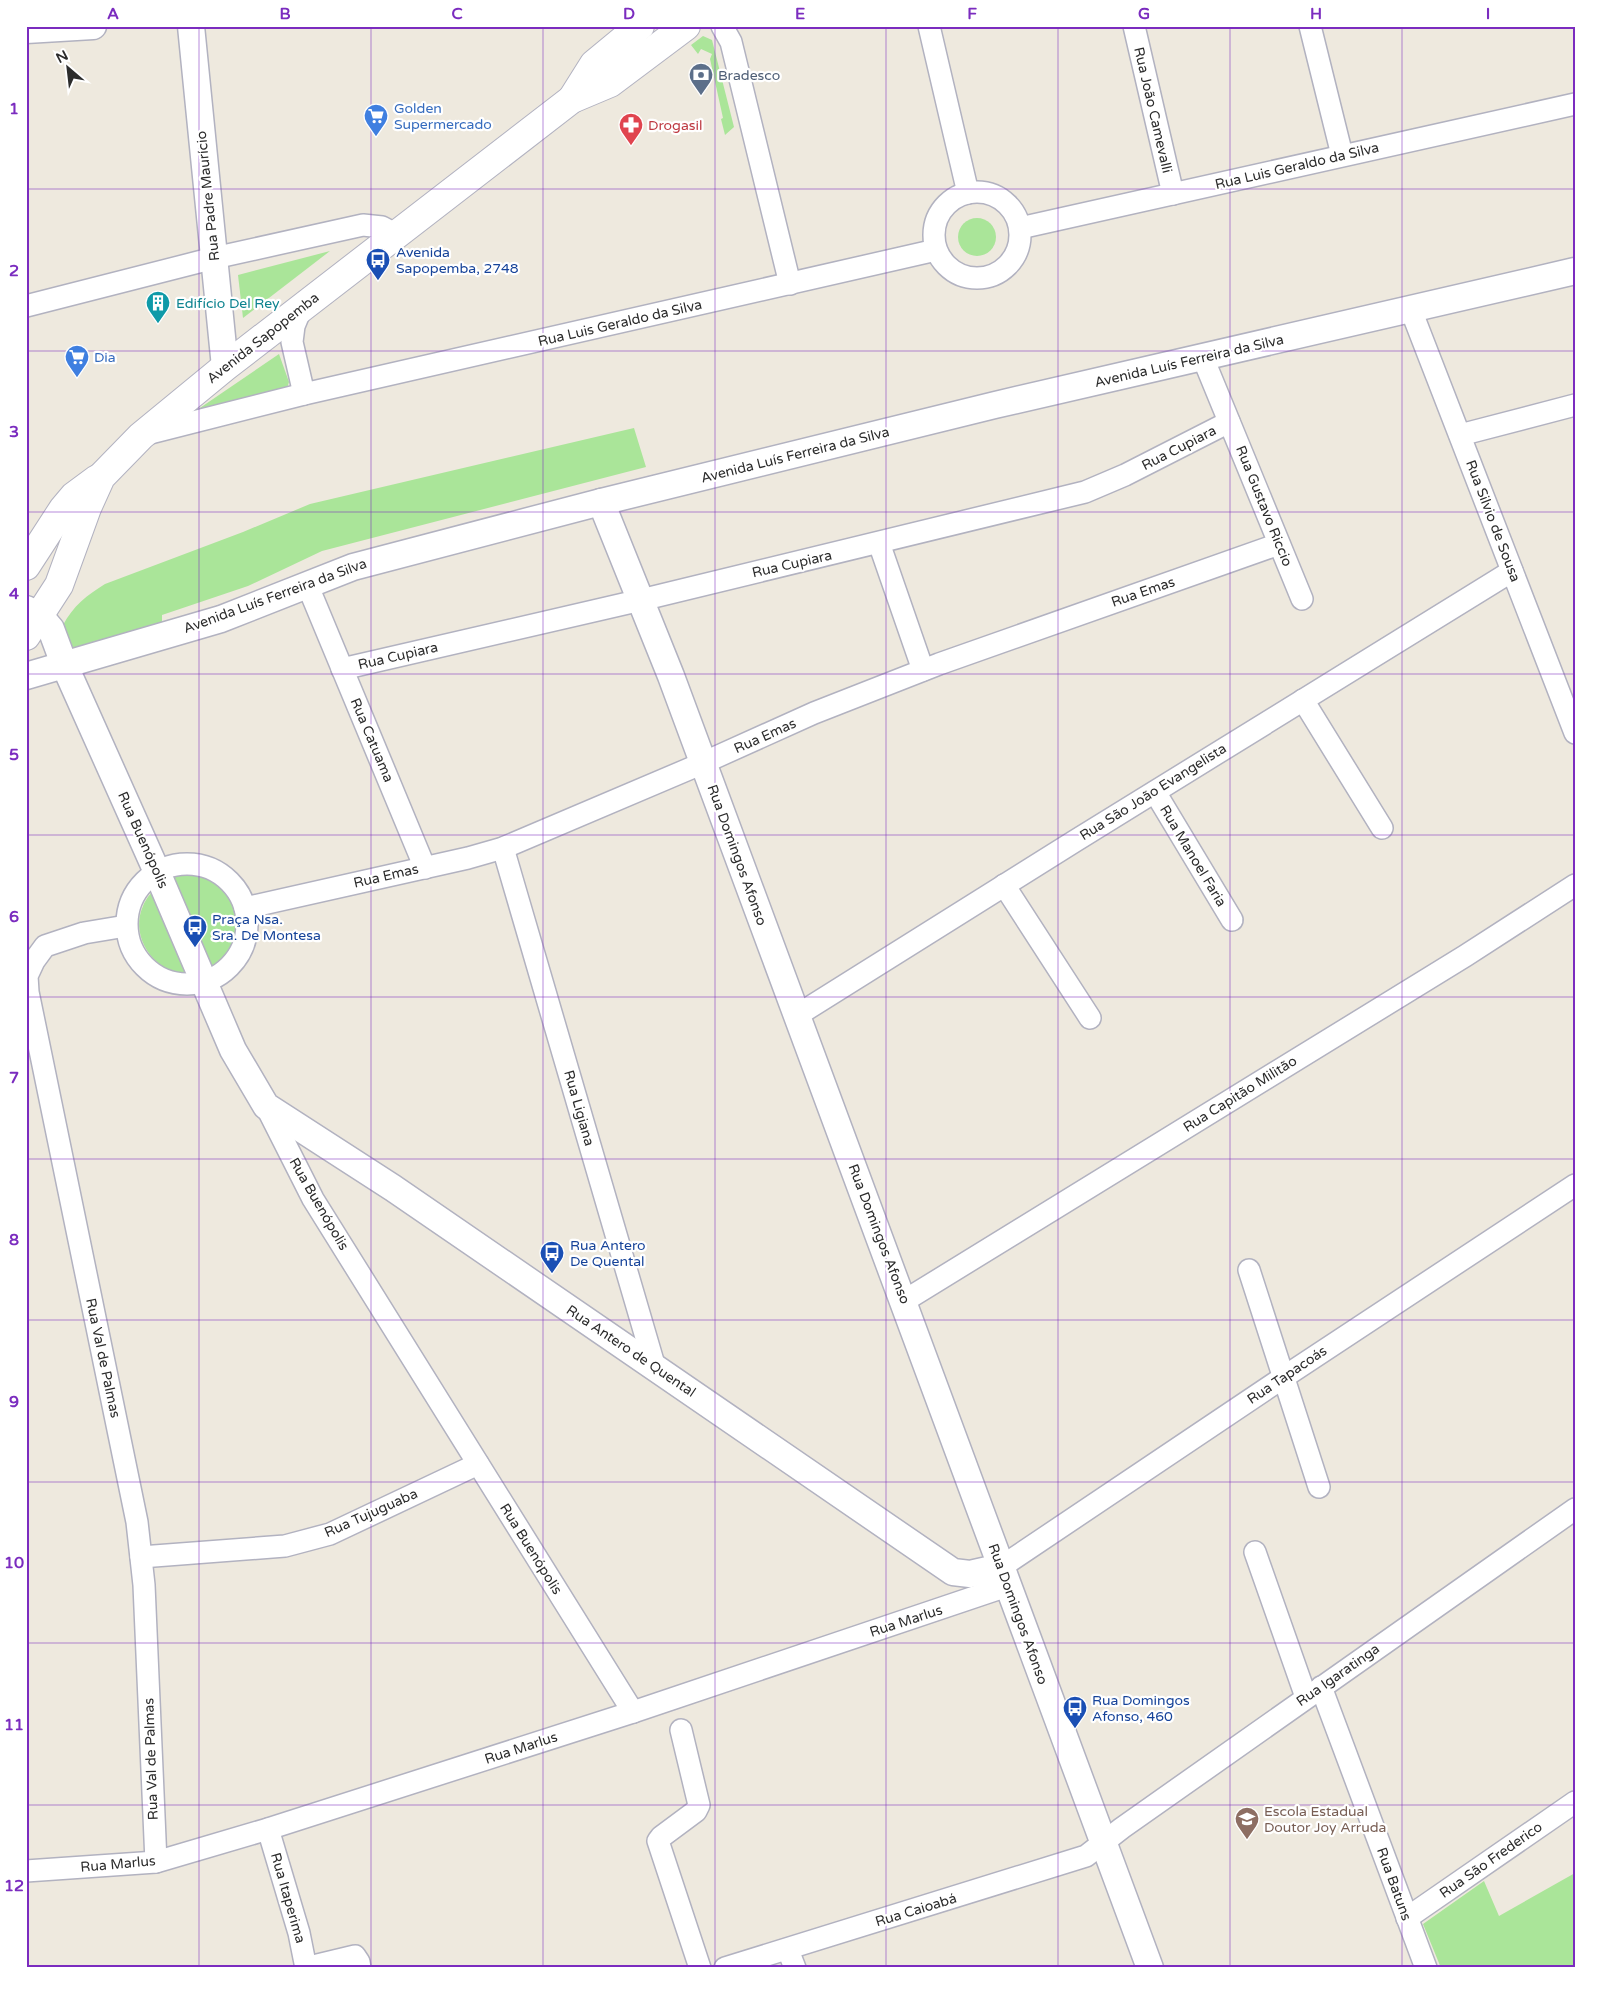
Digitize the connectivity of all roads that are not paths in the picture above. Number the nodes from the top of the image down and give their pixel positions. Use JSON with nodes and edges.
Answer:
{"nodes":[{"id":1,"x":93,"y":26,"type":"edge"},
{"id":2,"x":190,"y":26,"type":"edge"},
{"id":3,"x":640,"y":26,"type":"edge"},
{"id":4,"x":686,"y":26,"type":"edge"},
{"id":5,"x":722,"y":26,"type":"edge"},
{"id":6,"x":929,"y":26,"type":"edge"},
{"id":7,"x":1134,"y":26,"type":"edge"},
{"id":8,"x":1310,"y":26,"type":"edge"},
{"id":9,"x":26,"y":30,"type":"edge"},
{"id":10,"x":572,"y":99,"type":"junction"},
{"id":11,"x":1575,"y":104,"type":"edge"},
{"id":12,"x":1342,"y":155,"type":"junction"},
{"id":13,"x":968,"y":192,"type":"junction"},
{"id":14,"x":1173,"y":194,"type":"junction"},
{"id":15,"x":1020,"y":228,"type":"junction"},
{"id":16,"x":397,"y":235,"type":"junction"},
{"id":17,"x":936,"y":250,"type":"junction"},
{"id":18,"x":214,"y":258,"type":"junction"},
{"id":19,"x":1575,"y":271,"type":"edge"},
{"id":20,"x":790,"y":284,"type":"junction"},
{"id":21,"x":26,"y":306,"type":"edge"},
{"id":22,"x":301,"y":308,"type":"junction"},
{"id":23,"x":1411,"y":310,"type":"junction"},
{"id":24,"x":1203,"y":358,"type":"junction"},
{"id":25,"x":225,"y":367,"type":"junction"},
{"id":26,"x":304,"y":394,"type":"junction"},
{"id":27,"x":1575,"y":405,"type":"edge"},
{"id":28,"x":1229,"y":422,"type":"junction"},
{"id":29,"x":1460,"y":435,"type":"junction"},
{"id":30,"x":141,"y":436,"type":"junction"},
{"id":31,"x":101,"y":477,"type":"junction"},
{"id":32,"x":601,"y":502,"type":"junction"},
{"id":33,"x":880,"y":543,"type":"junction"},
{"id":34,"x":1279,"y":544,"type":"junction"},
{"id":35,"x":31,"y":554,"type":"edge"},
{"id":36,"x":1512,"y":571,"type":"junction"},
{"id":37,"x":307,"y":584,"type":"junction"},
{"id":38,"x":1302,"y":599,"type":"dead end"},
{"id":39,"x":641,"y":600,"type":"junction"},
{"id":40,"x":31,"y":620,"type":"edge"},
{"id":41,"x":64,"y":664,"type":"junction"},
{"id":42,"x":342,"y":669,"type":"junction"},
{"id":43,"x":923,"y":670,"type":"junction"},
{"id":44,"x":26,"y":676,"type":"edge"},
{"id":45,"x":1303,"y":700,"type":"junction"},
{"id":46,"x":1575,"y":733,"type":"edge"},
{"id":47,"x":703,"y":763,"type":"junction"},
{"id":48,"x":1155,"y":792,"type":"junction"},
{"id":49,"x":1382,"y":828,"type":"dead end"},
{"id":50,"x":503,"y":848,"type":"junction"},
{"id":51,"x":425,"y":868,"type":"junction"},
{"id":52,"x":157,"y":872,"type":"junction"},
{"id":53,"x":1004,"y":885,"type":"junction"},
{"id":54,"x":1575,"y":885,"type":"edge"},
{"id":55,"x":245,"y":908,"type":"junction"},
{"id":56,"x":1232,"y":920,"type":"dead end"},
{"id":57,"x":126,"y":926,"type":"junction"},
{"id":58,"x":204,"y":982,"type":"junction"},
{"id":59,"x":796,"y":1016,"type":"junction"},
{"id":60,"x":1090,"y":1018,"type":"dead end"},
{"id":61,"x":266,"y":1106,"type":"junction"},
{"id":62,"x":1575,"y":1185,"type":"edge"},
{"id":63,"x":1249,"y":1270,"type":"dead end"},
{"id":64,"x":904,"y":1301,"type":"junction"},
{"id":65,"x":655,"y":1368,"type":"junction"},
{"id":66,"x":1284,"y":1377,"type":"junction"},
{"id":67,"x":478,"y":1464,"type":"junction"},
{"id":68,"x":1318,"y":1486,"type":"dead end"},
{"id":69,"x":1575,"y":1509,"type":"edge"},
{"id":70,"x":1255,"y":1552,"type":"dead end"},
{"id":71,"x":141,"y":1557,"type":"junction"},
{"id":72,"x":1004,"y":1577,"type":"junction"},
{"id":73,"x":1314,"y":1692,"type":"junction"},
{"id":74,"x":633,"y":1712,"type":"junction"},
{"id":75,"x":681,"y":1730,"type":"dead end"},
{"id":76,"x":1575,"y":1802,"type":"edge"},
{"id":77,"x":268,"y":1829,"type":"junction"},
{"id":78,"x":1104,"y":1844,"type":"junction"},
{"id":79,"x":156,"y":1862,"type":"junction"},
{"id":80,"x":26,"y":1872,"type":"edge"},
{"id":81,"x":1407,"y":1918,"type":"junction"},
{"id":82,"x":792,"y":1959,"type":"edge"},
{"id":83,"x":306,"y":1968,"type":"edge"},
{"id":84,"x":360,"y":1968,"type":"edge"},
{"id":85,"x":700,"y":1968,"type":"edge"},
{"id":86,"x":725,"y":1968,"type":"edge"},
{"id":87,"x":1150,"y":1968,"type":"edge"},
{"id":88,"x":1426,"y":1968,"type":"edge"}],
"edges":[{"from":1,"to":9,"type":"street"},
{"from":2,"to":18,"type":"street","name":"Rua Padre Maurício"},
{"from":3,"to":10,"type":"main road","name":"Avenida Sapopemba"},
{"from":4,"to":10,"type":"main road","name":"Avenida Sapopemba"},
{"from":5,"to":20,"type":"street"},
{"from":6,"to":13,"type":"street"},
{"from":7,"to":14,"type":"street","name":"Rua João Camevalli"},
{"from":8,"to":12,"type":"street"},
{"from":10,"to":16,"type":"main road","name":"Avenida Sapopemba"},
{"from":11,"to":12,"type":"street","name":"Rua Luis Geraldo da Silva"},
{"from":12,"to":14,"type":"street","name":"Rua Luis Geraldo da Silva"},
{"from":13,"to":15,"type":"street"},
{"from":13,"to":17,"type":"street"},
{"from":14,"to":15,"type":"street","name":"Rua Luis Geraldo da Silva"},
{"from":15,"to":17,"type":"street"},
{"from":16,"to":18,"type":"street"},
{"from":16,"to":22,"type":"main road","name":"Avenida Sapopemba"},
{"from":17,"to":20,"type":"street","name":"Rua Luis Geraldo da Silva"},
{"from":18,"to":21,"type":"street"},
{"from":18,"to":25,"type":"street","name":"Rua Padre Maurício"},
{"from":19,"to":23,"type":"street","name":"Avenida Luís Ferreira da Silva"},
{"from":20,"to":26,"type":"street","name":"Rua Luis Geraldo da Silva"},
{"from":22,"to":25,"type":"main road","name":"Avenida Sapopemba"},
{"from":22,"to":26,"type":"street"},
{"from":23,"to":24,"type":"street","name":"Avenida Luís Ferreira da Silva"},
{"from":23,"to":29,"type":"street","name":"Rua Silvio de Sousa"},
{"from":24,"to":28,"type":"street","name":"Rua Gustavo Riccio"},
{"from":24,"to":32,"type":"street","name":"Avenida Luís Ferreira da Silva"},
{"from":25,"to":30,"type":"main road","name":"Avenida Sapopemba"},
{"from":26,"to":30,"type":"street","name":"Rua Luis Geraldo da Silva"},
{"from":27,"to":29,"type":"street"},
{"from":28,"to":33,"type":"street","name":"Rua Cupiara"},
{"from":28,"to":34,"type":"street","name":"Rua Gustavo Riccio"},
{"from":29,"to":36,"type":"street","name":"Rua Silvio de Sousa"},
{"from":30,"to":31,"type":"main road","name":"Avenida Sapopemba"},
{"from":31,"to":35,"type":"main road"},
{"from":31,"to":40,"type":"main road","name":"Avenida Sapopemba"},
{"from":32,"to":37,"type":"street","name":"Avenida Luís Ferreira da Silva"},
{"from":32,"to":39,"type":"street","name":"Rua Domingos Afonso"},
{"from":33,"to":39,"type":"street","name":"Rua Cupiara"},
{"from":33,"to":43,"type":"street"},
{"from":34,"to":38,"type":"street","name":"Rua Gustavo Riccio"},
{"from":34,"to":43,"type":"street","name":"Rua Emas"},
{"from":36,"to":45,"type":"street","name":"Rua São João Evangelista"},
{"from":36,"to":46,"type":"street","name":"Rua Silvio de Sousa"},
{"from":37,"to":41,"type":"street","name":"Avenida Luís Ferreira da Silva"},
{"from":37,"to":42,"type":"street","name":"Rua Catuama"},
{"from":39,"to":42,"type":"street","name":"Rua Cupiara"},
{"from":39,"to":47,"type":"street","name":"Rua Domingos Afonso"},
{"from":40,"to":41,"type":"street","name":"Rua Buenópolis"},
{"from":41,"to":44,"type":"street","name":"Avenida Luís Ferreira da Silva"},
{"from":41,"to":52,"type":"street","name":"Rua Buenópolis"},
{"from":42,"to":51,"type":"street","name":"Rua Catuama"},
{"from":43,"to":47,"type":"street","name":"Rua Emas"},
{"from":45,"to":48,"type":"street","name":"Rua São João Evangelista"},
{"from":45,"to":49,"type":"street"},
{"from":47,"to":50,"type":"street","name":"Rua Emas"},
{"from":47,"to":59,"type":"street","name":"Rua Domingos Afonso"},
{"from":48,"to":53,"type":"street","name":"Rua São João Evangelista"},
{"from":48,"to":56,"type":"street","name":"Rua Manoel Faria"},
{"from":50,"to":51,"type":"street","name":"Rua Emas"},
{"from":50,"to":65,"type":"street","name":"Rua Ligiana"},
{"from":51,"to":55,"type":"street","name":"Rua Emas"},
{"from":52,"to":55,"type":"street"},
{"from":52,"to":57,"type":"street"},
{"from":52,"to":58,"type":"street","name":"Rua Buenópolis"},
{"from":53,"to":59,"type":"street","name":"Rua São João Evangelista"},
{"from":53,"to":60,"type":"street"},
{"from":54,"to":64,"type":"street","name":"Rua Capitão Militão"},
{"from":55,"to":58,"type":"street"},
{"from":57,"to":58,"type":"street"},
{"from":57,"to":71,"type":"street","name":"Rua Val de Palmas"},
{"from":58,"to":61,"type":"street","name":"Rua Buenópolis"},
{"from":59,"to":64,"type":"street","name":"Rua Domingos Afonso"},
{"from":61,"to":65,"type":"street","name":"Rua Antero de Quental"},
{"from":61,"to":67,"type":"street","name":"Rua Buenópolis"},
{"from":62,"to":66,"type":"street","name":"Rua Tapacoás"},
{"from":63,"to":66,"type":"street"},
{"from":64,"to":72,"type":"street","name":"Rua Domingos Afonso"},
{"from":65,"to":72,"type":"street","name":"Rua Antero de Quental"},
{"from":66,"to":68,"type":"street"},
{"from":66,"to":72,"type":"street","name":"Rua Tapacoás"},
{"from":67,"to":71,"type":"street","name":"Rua Tujuguaba"},
{"from":67,"to":74,"type":"street","name":"Rua Buenópolis"},
{"from":69,"to":73,"type":"street","name":"Rua Igaratinga"},
{"from":70,"to":73,"type":"street","name":"Rua Batuns"},
{"from":71,"to":79,"type":"street","name":"Rua Val de Palmas"},
{"from":72,"to":74,"type":"street","name":"Rua Marlus"},
{"from":72,"to":78,"type":"street","name":"Rua Domingos Afonso"},
{"from":73,"to":78,"type":"street","name":"Rua Igaratinga"},
{"from":73,"to":81,"type":"street","name":"Rua Batuns"},
{"from":74,"to":77,"type":"street","name":"Rua Marlus"},
{"from":75,"to":85,"type":"street"},
{"from":76,"to":81,"type":"street","name":"Rua São Frederico"},
{"from":77,"to":79,"type":"street","name":"Rua Marlus"},
{"from":77,"to":83,"type":"street","name":"Rua Itaperima"},
{"from":78,"to":82,"type":"street","name":"Rua Caioabá"},
{"from":78,"to":87,"type":"street","name":"Rua Domingos Afonso"},
{"from":79,"to":80,"type":"street","name":"Rua Marlus"},
{"from":81,"to":88,"type":"street","name":"Rua Batuns"},
{"from":82,"to":86,"type":"street","name":"Rua Caioabá"},
{"from":83,"to":84,"type":"street"}]}
